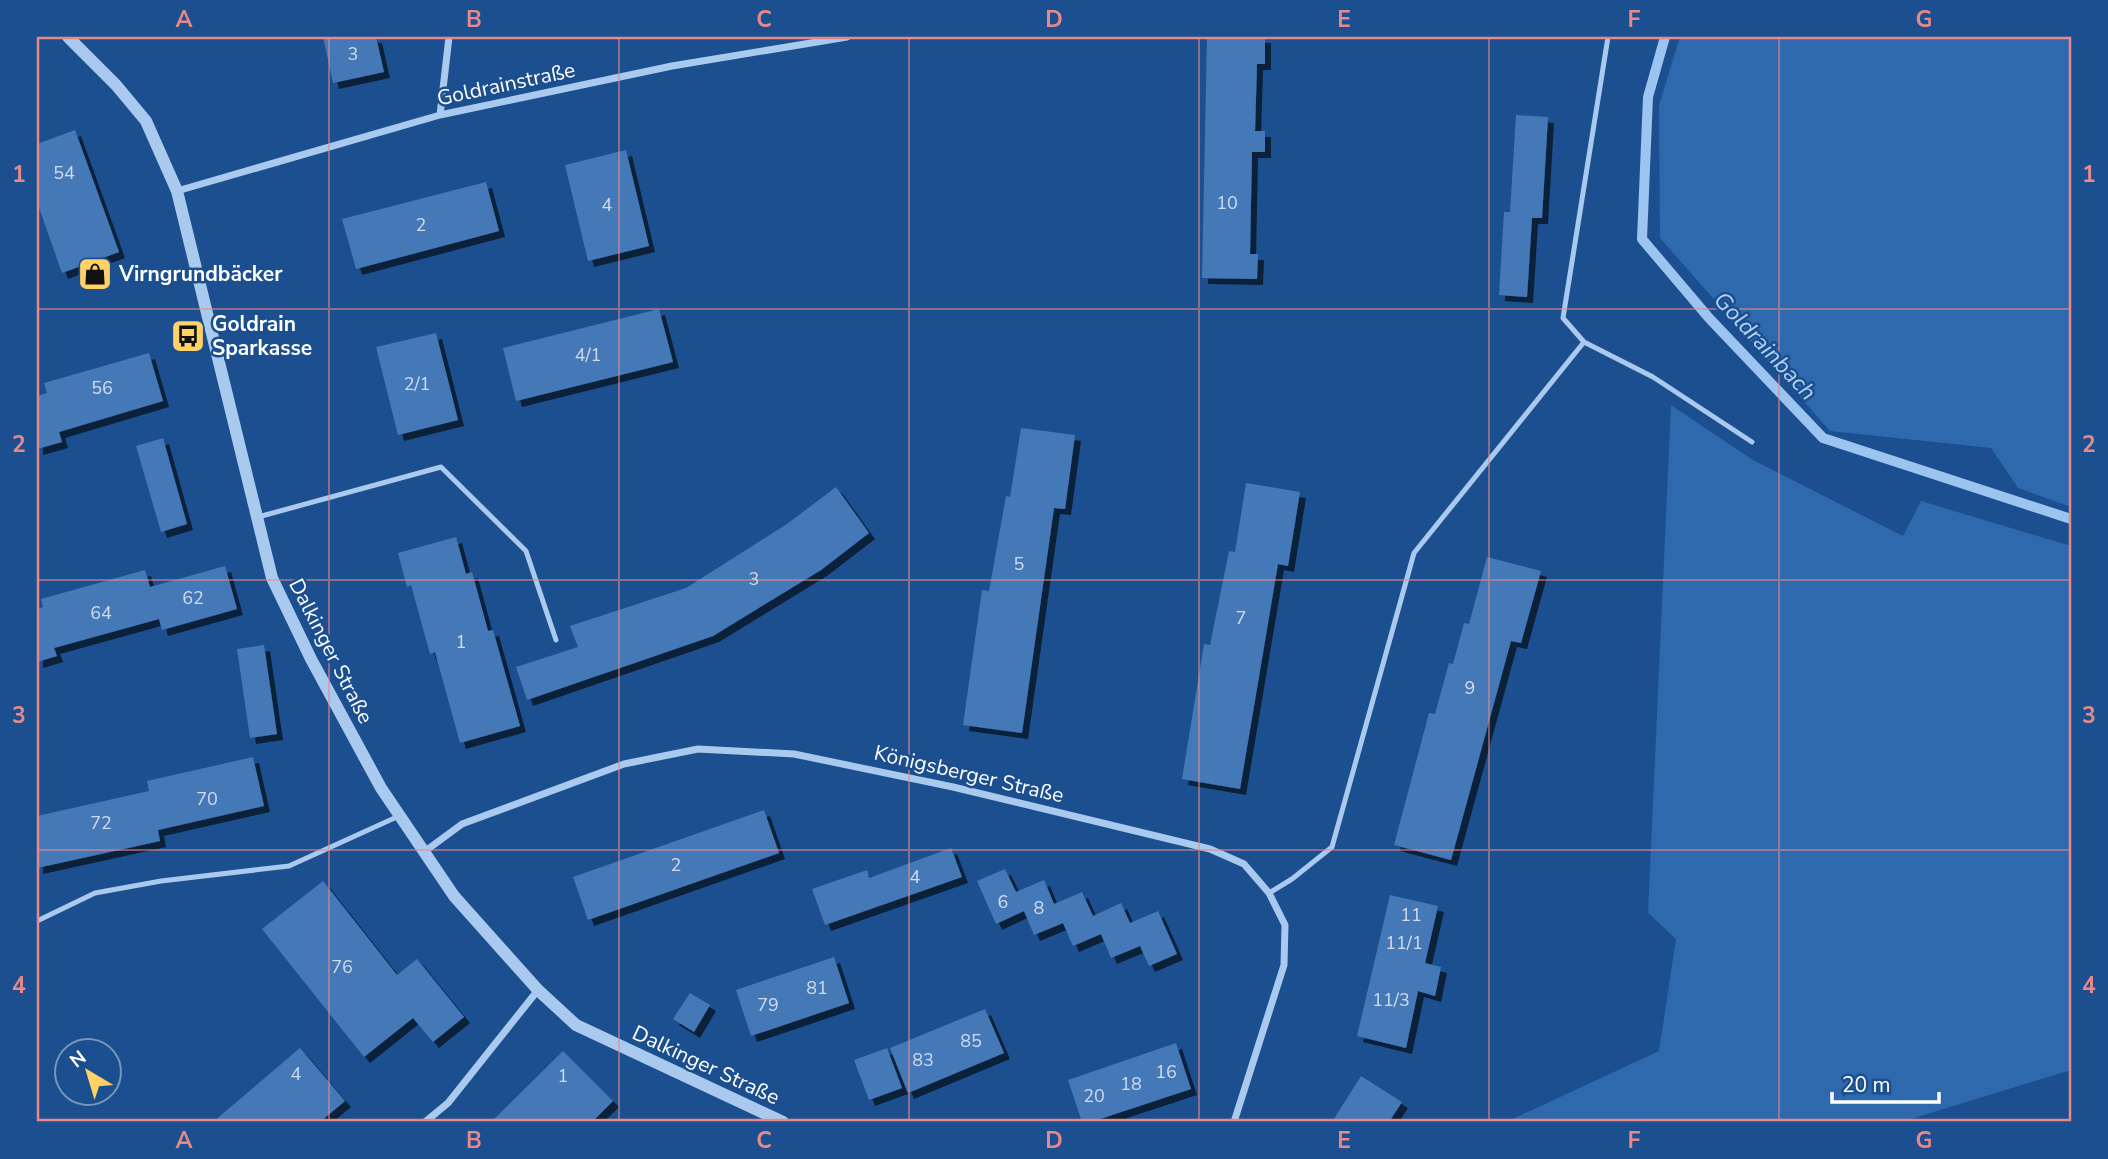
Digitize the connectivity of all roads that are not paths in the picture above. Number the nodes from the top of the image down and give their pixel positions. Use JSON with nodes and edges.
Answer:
{"nodes":[{"id":1,"x":68,"y":37,"type":"edge"},
{"id":2,"x":449,"y":37,"type":"edge"},
{"id":3,"x":847,"y":37,"type":"edge"},
{"id":4,"x":1608,"y":37,"type":"edge"},
{"id":5,"x":440,"y":115,"type":"junction"},
{"id":6,"x":177,"y":191,"type":"junction"},
{"id":7,"x":1584,"y":342,"type":"junction"},
{"id":8,"x":1752,"y":442,"type":"dead end"},
{"id":9,"x":257,"y":517,"type":"junction"},
{"id":10,"x":556,"y":640,"type":"dead end"},
{"id":11,"x":400,"y":816,"type":"junction"},
{"id":12,"x":424,"y":852,"type":"junction"},
{"id":13,"x":1269,"y":893,"type":"junction"},
{"id":14,"x":37,"y":921,"type":"edge"},
{"id":15,"x":538,"y":990,"type":"junction"},
{"id":16,"x":425,"y":1122,"type":"edge"},
{"id":17,"x":783,"y":1122,"type":"edge"},
{"id":18,"x":1234,"y":1122,"type":"edge"}],
"edges":[{"from":1,"to":6,"type":"street","name":"Dalkinger Straße"},
{"from":2,"to":5,"type":"street"},
{"from":3,"to":5,"type":"street","name":"Goldrainstraße"},
{"from":4,"to":7,"type":"lane"},
{"from":5,"to":6,"type":"street","name":"Goldrainstraße"},
{"from":6,"to":9,"type":"street","name":"Dalkinger Straße"},
{"from":7,"to":8,"type":"lane"},
{"from":7,"to":13,"type":"lane"},
{"from":9,"to":10,"type":"lane"},
{"from":9,"to":11,"type":"street","name":"Dalkinger Straße"},
{"from":11,"to":12,"type":"street","name":"Dalkinger Straße"},
{"from":11,"to":14,"type":"lane"},
{"from":12,"to":13,"type":"street","name":"Königsberger Straße"},
{"from":12,"to":15,"type":"street","name":"Dalkinger Straße"},
{"from":13,"to":18,"type":"street","name":"Königsberger Straße"},
{"from":15,"to":16,"type":"street"},
{"from":15,"to":17,"type":"street","name":"Dalkinger Straße"}]}
